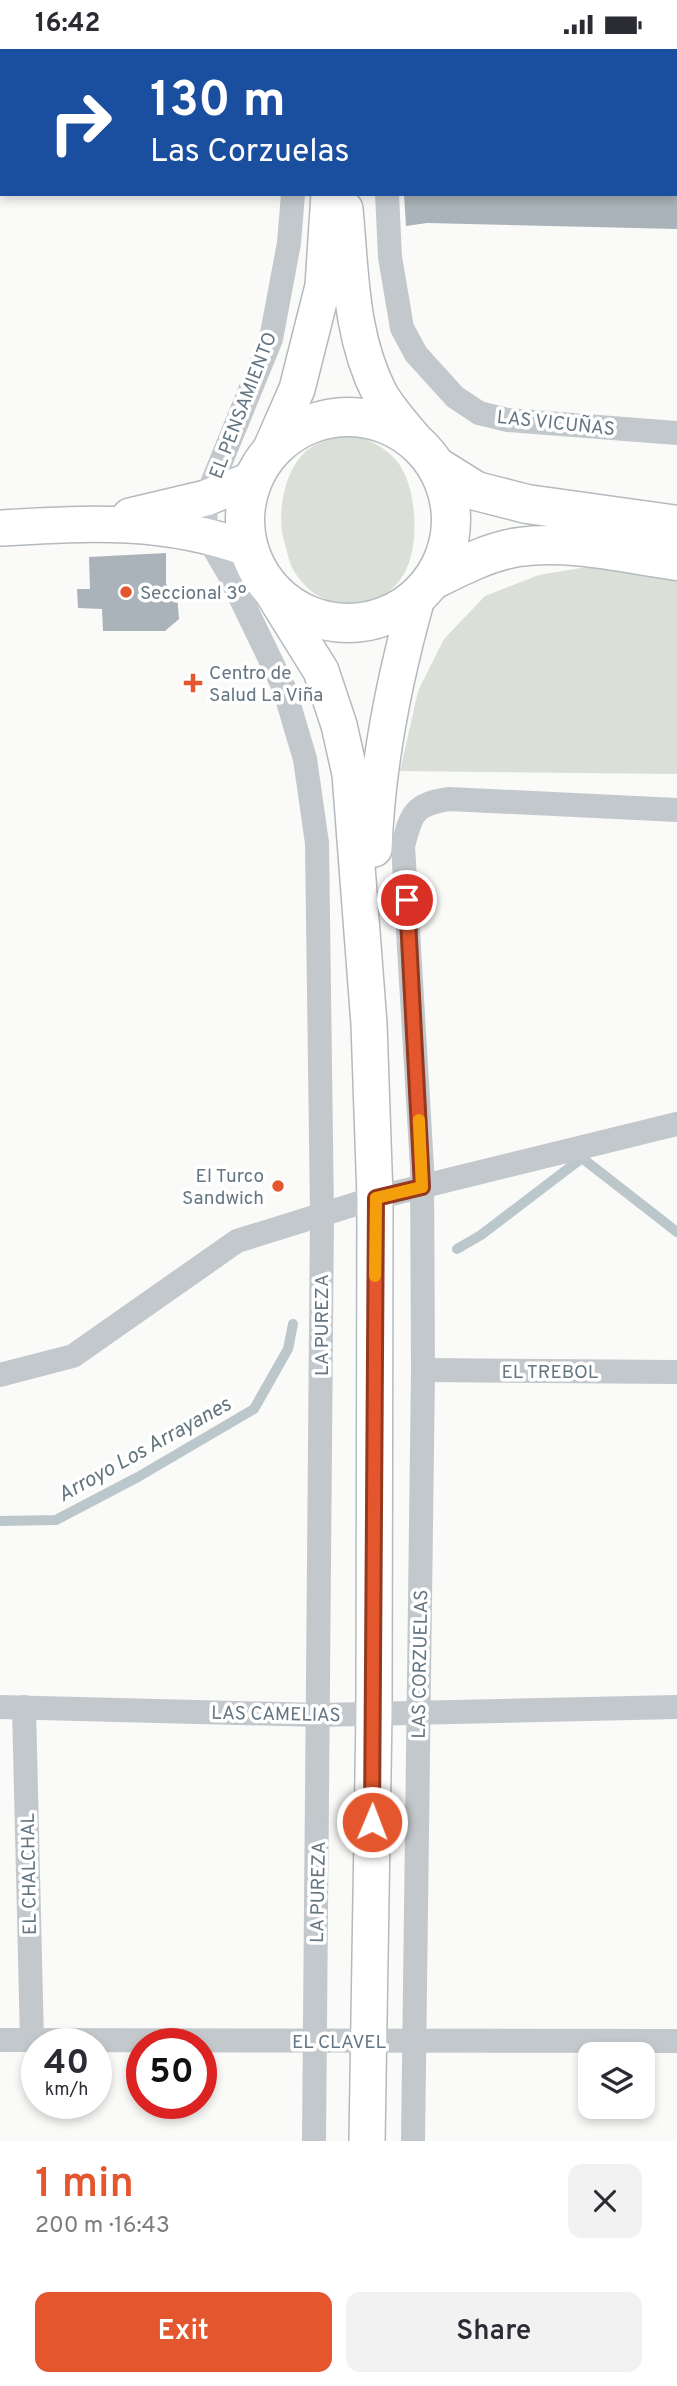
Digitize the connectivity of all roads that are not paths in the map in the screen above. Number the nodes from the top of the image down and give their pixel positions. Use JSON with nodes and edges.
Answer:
{"nodes":[{"id":1,"x":293,"y":196,"type":"edge"},
{"id":2,"x":329,"y":196,"type":"edge"},
{"id":3,"x":344,"y":196,"type":"edge"},
{"id":4,"x":387,"y":196,"type":"edge"},
{"id":5,"x":677,"y":433,"type":"edge"},
{"id":6,"x":428,"y":456,"type":"junction"},
{"id":7,"x":260,"y":467,"type":"junction"},
{"id":8,"x":206,"y":498,"type":"junction"},
{"id":9,"x":103,"y":522,"type":"junction"},
{"id":10,"x":677,"y":525,"type":"edge"},
{"id":11,"x":0,"y":528,"type":"edge"},
{"id":12,"x":205,"y":533,"type":"junction"},
{"id":13,"x":677,"y":561,"type":"edge"},
{"id":14,"x":257,"y":565,"type":"junction"},
{"id":15,"x":425,"y":589,"type":"junction"},
{"id":16,"x":677,"y":810,"type":"edge"},
{"id":17,"x":369,"y":1024,"type":"junction"},
{"id":18,"x":677,"y":1123,"type":"edge"},
{"id":19,"x":422,"y":1187,"type":"junction"},
{"id":20,"x":376,"y":1198,"type":"junction"},
{"id":21,"x":322,"y":1215,"type":"junction"},
{"id":22,"x":424,"y":1370,"type":"junction"},
{"id":23,"x":677,"y":1372,"type":"edge"},
{"id":24,"x":0,"y":1375,"type":"edge"},
{"id":25,"x":12,"y":1707,"type":"edge"},
{"id":26,"x":677,"y":1707,"type":"edge"},
{"id":27,"x":419,"y":1712,"type":"junction"},
{"id":28,"x":374,"y":1713,"type":"junction"},
{"id":29,"x":320,"y":1715,"type":"junction"},
{"id":30,"x":31,"y":2028,"type":"edge"},
{"id":31,"x":0,"y":2040,"type":"edge"},
{"id":32,"x":368,"y":2040,"type":"junction"},
{"id":33,"x":415,"y":2040,"type":"junction"},
{"id":34,"x":21,"y":2041,"type":"edge"},
{"id":35,"x":112,"y":2041,"type":"edge"},
{"id":36,"x":315,"y":2041,"type":"junction"},
{"id":37,"x":677,"y":2041,"type":"edge"},
{"id":38,"x":314,"y":2141,"type":"edge"},
{"id":39,"x":367,"y":2141,"type":"edge"},
{"id":40,"x":413,"y":2141,"type":"edge"}],
"edges":[{"from":1,"to":8,"type":"street","name":"EL PENSAMIENTO"},
{"from":2,"to":7,"type":"main road"},
{"from":3,"to":6,"type":"main road"},
{"from":4,"to":5,"type":"street","name":"LAS VICUÑAS"},
{"from":6,"to":7,"type":"main road"},
{"from":6,"to":10,"type":"main road"},
{"from":6,"to":15,"type":"main road"},
{"from":7,"to":8,"type":"main road"},
{"from":7,"to":14,"type":"main road"},
{"from":8,"to":9,"type":"main road"},
{"from":8,"to":12,"type":"street","name":"EL PENSAMIENTO"},
{"from":9,"to":11,"type":"main road"},
{"from":9,"to":12,"type":"main road"},
{"from":12,"to":14,"type":"main road"},
{"from":12,"to":21,"type":"street","name":"LA PUREZA"},
{"from":13,"to":15,"type":"main road"},
{"from":14,"to":15,"type":"main road"},
{"from":14,"to":17,"type":"main road"},
{"from":15,"to":17,"type":"main road"},
{"from":16,"to":19,"type":"street","name":"LAS CORZUELAS"},
{"from":17,"to":20,"type":"main road"},
{"from":18,"to":19,"type":"street"},
{"from":19,"to":20,"type":"street"},
{"from":19,"to":22,"type":"street","name":"LAS CORZUELAS"},
{"from":20,"to":21,"type":"street"},
{"from":20,"to":28,"type":"main road"},
{"from":21,"to":24,"type":"street"},
{"from":21,"to":29,"type":"street","name":"LA PUREZA"},
{"from":22,"to":23,"type":"street","name":"EL TREBOL"},
{"from":22,"to":27,"type":"street","name":"LAS CORZUELAS"},
{"from":25,"to":29,"type":"street","name":"LAS CAMELIAS"},
{"from":25,"to":30,"type":"street","name":"EL CHALCHAL"},
{"from":26,"to":27,"type":"street","name":"LAS CAMELIAS"},
{"from":27,"to":28,"type":"street","name":"LAS CAMELIAS"},
{"from":27,"to":33,"type":"street","name":"LAS CORZUELAS"},
{"from":28,"to":29,"type":"street","name":"LAS CAMELIAS"},
{"from":28,"to":32,"type":"main road"},
{"from":29,"to":36,"type":"street","name":"LA PUREZA"},
{"from":31,"to":34,"type":"street","name":"EL CLAVEL"},
{"from":32,"to":33,"type":"street","name":"EL CLAVEL"},
{"from":32,"to":36,"type":"street","name":"EL CLAVEL"},
{"from":32,"to":39,"type":"main road"},
{"from":33,"to":37,"type":"street","name":"EL CLAVEL"},
{"from":33,"to":40,"type":"street","name":"LAS CORZUELAS"},
{"from":35,"to":36,"type":"street","name":"EL CLAVEL"},
{"from":36,"to":38,"type":"street","name":"LA PUREZA"}]}
